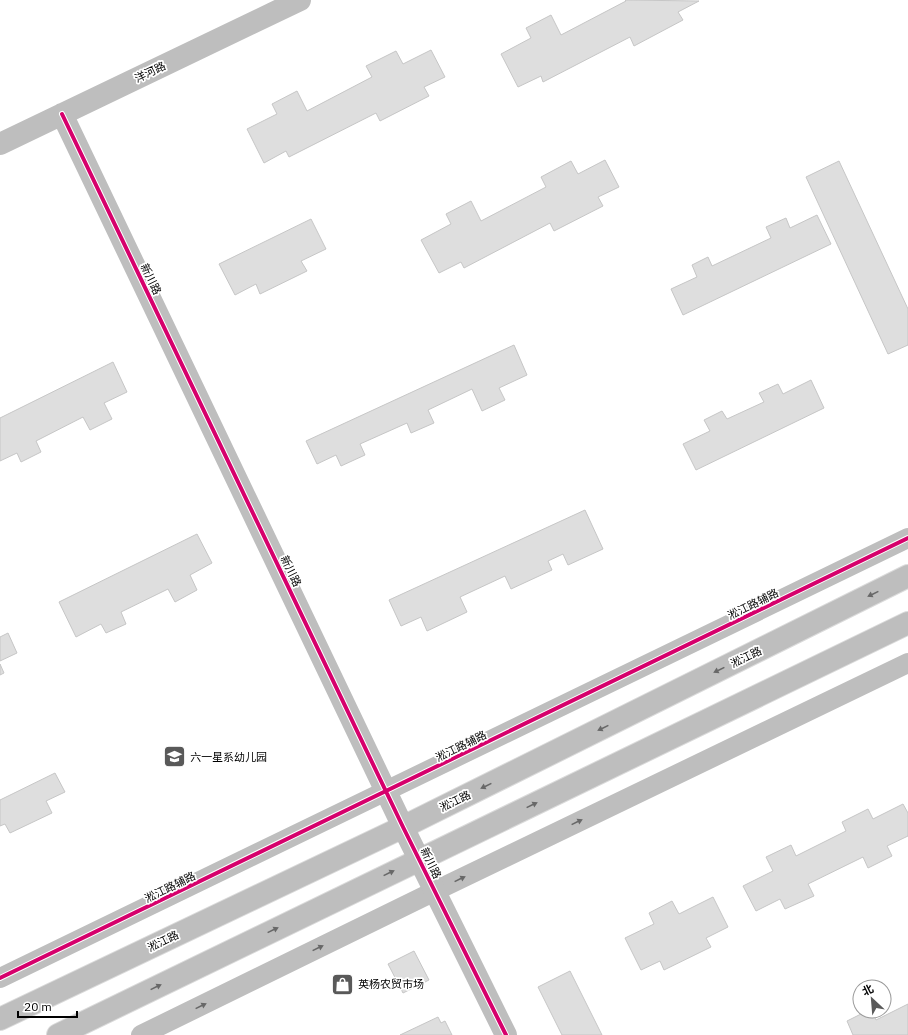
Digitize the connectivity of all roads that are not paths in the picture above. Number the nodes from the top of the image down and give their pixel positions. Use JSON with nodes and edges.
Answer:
{"nodes":[{"id":1,"x":300,"y":0,"type":"edge"},
{"id":2,"x":62,"y":114,"type":"junction"},
{"id":3,"x":0,"y":144,"type":"edge"},
{"id":4,"x":908,"y":538,"type":"edge"},
{"id":5,"x":908,"y":576,"type":"edge"},
{"id":6,"x":908,"y":623,"type":"edge"},
{"id":7,"x":908,"y":663,"type":"edge"},
{"id":8,"x":387,"y":792,"type":"junction"},
{"id":9,"x":403,"y":827,"type":"junction"},
{"id":10,"x":419,"y":859,"type":"junction"},
{"id":11,"x":435,"y":891,"type":"junction"},
{"id":12,"x":0,"y":978,"type":"edge"},
{"id":13,"x":0,"y":1019,"type":"edge"},
{"id":14,"x":58,"y":1035,"type":"edge"},
{"id":15,"x":141,"y":1035,"type":"edge"},
{"id":16,"x":506,"y":1035,"type":"edge"}],
"edges":[{"from":1,"to":2,"type":"main road","name":"洋河路"},
{"from":2,"to":3,"type":"main road","name":"洋河路"},
{"from":2,"to":8,"type":"main road","name":"新川路"},
{"from":4,"to":8,"type":"street","name":"淞江路辅路"},
{"from":5,"to":9,"type":"main road","name":"淞江路","one_way":true},
{"from":10,"to":6,"type":"main road","one_way":true},
{"from":11,"to":7,"type":"street","one_way":true},
{"from":8,"to":9,"type":"main road","name":"新川路"},
{"from":8,"to":12,"type":"street","name":"淞江路辅路"},
{"from":9,"to":10,"type":"main road","name":"新川路"},
{"from":9,"to":13,"type":"main road","name":"淞江路"},
{"from":10,"to":11,"type":"main road","name":"新川路"},
{"from":14,"to":10,"type":"main road","one_way":true},
{"from":15,"to":11,"type":"street","one_way":true},
{"from":11,"to":16,"type":"main road","name":"新川路"}]}
